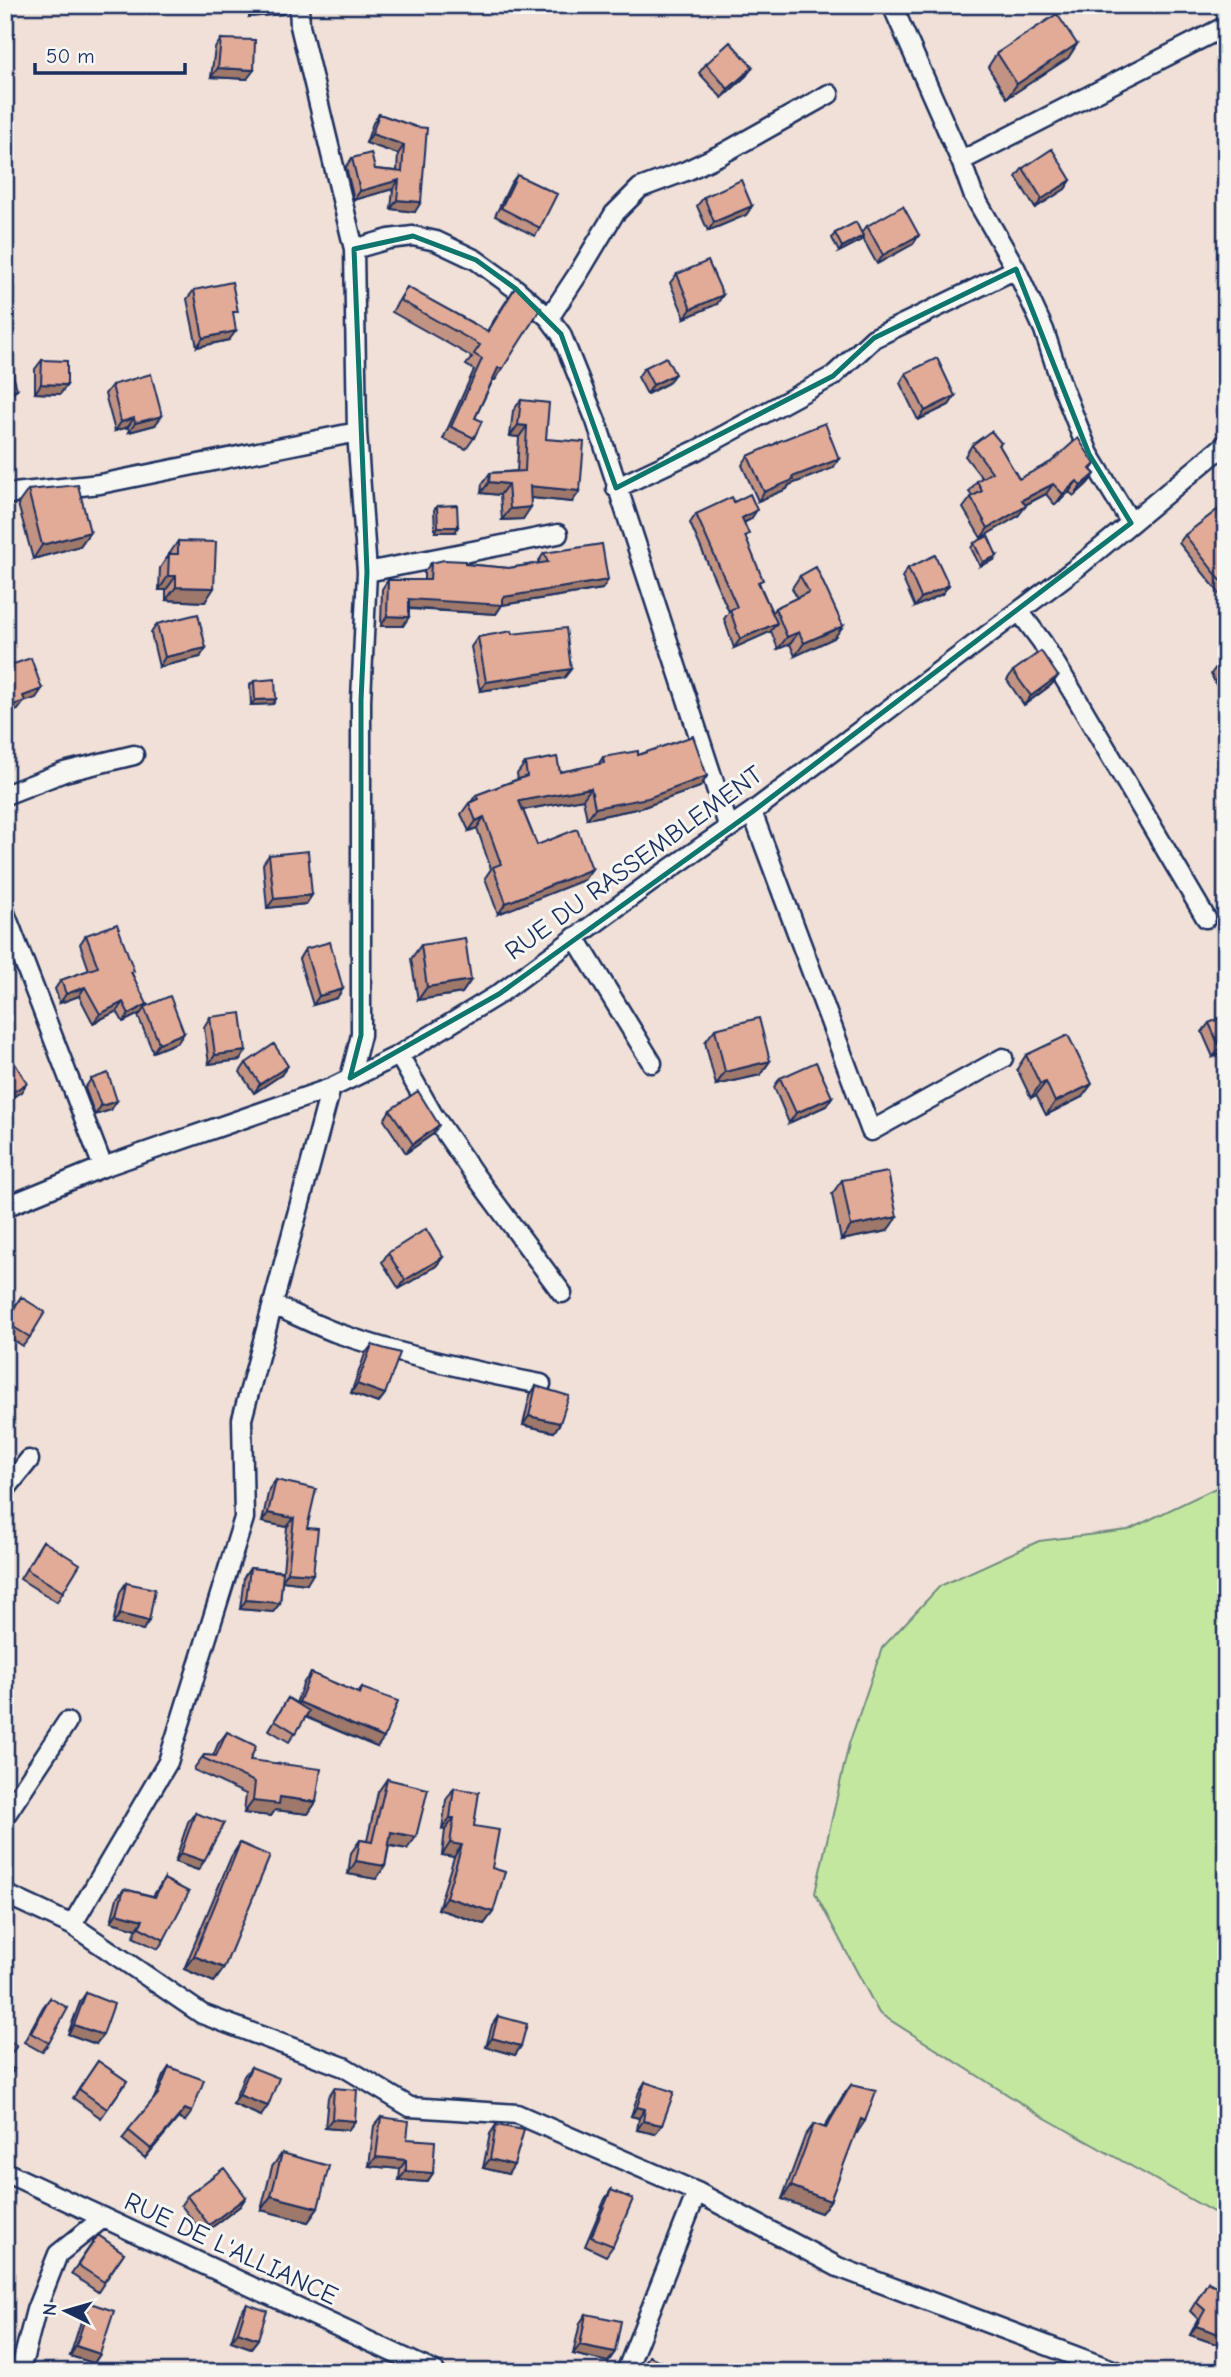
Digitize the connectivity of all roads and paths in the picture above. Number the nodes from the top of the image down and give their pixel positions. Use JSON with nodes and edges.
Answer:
{"nodes":[{"id":1,"x":299,"y":5,"type":"edge"},
{"id":2,"x":892,"y":5,"type":"edge"},
{"id":3,"x":1226,"y":26,"type":"edge"},
{"id":4,"x":829,"y":94,"type":"dead end"},
{"id":5,"x":961,"y":161,"type":"junction"},
{"id":6,"x":354,"y":249,"type":"junction"},
{"id":7,"x":1016,"y":269,"type":"junction"},
{"id":8,"x":549,"y":318,"type":"junction"},
{"id":9,"x":357,"y":432,"type":"junction"},
{"id":10,"x":1226,"y":444,"type":"edge"},
{"id":11,"x":616,"y":488,"type":"junction"},
{"id":12,"x":5,"y":496,"type":"edge"},
{"id":13,"x":1132,"y":523,"type":"junction"},
{"id":14,"x":558,"y":534,"type":"dead end"},
{"id":15,"x":367,"y":572,"type":"junction"},
{"id":16,"x":1019,"y":611,"type":"junction"},
{"id":17,"x":134,"y":755,"type":"dead end"},
{"id":18,"x":5,"y":795,"type":"edge"},
{"id":19,"x":752,"y":812,"type":"junction"},
{"id":20,"x":729,"y":828,"type":"junction"},
{"id":21,"x":5,"y":913,"type":"edge"},
{"id":22,"x":1206,"y":918,"type":"dead end"},
{"id":23,"x":575,"y":937,"type":"junction"},
{"id":24,"x":399,"y":1055,"type":"junction"},
{"id":25,"x":1003,"y":1058,"type":"dead end"},
{"id":26,"x":652,"y":1063,"type":"dead end"},
{"id":27,"x":350,"y":1078,"type":"junction"},
{"id":28,"x":331,"y":1088,"type":"junction"},
{"id":29,"x":103,"y":1167,"type":"junction"},
{"id":30,"x":5,"y":1207,"type":"edge"},
{"id":31,"x":562,"y":1293,"type":"dead end"},
{"id":32,"x":273,"y":1306,"type":"junction"},
{"id":33,"x":541,"y":1384,"type":"edge"},
{"id":34,"x":29,"y":1460,"type":"dead end"},
{"id":35,"x":5,"y":1490,"type":"edge"},
{"id":36,"x":67,"y":1723,"type":"dead end"},
{"id":37,"x":5,"y":1816,"type":"edge"},
{"id":38,"x":5,"y":1894,"type":"edge"},
{"id":39,"x":72,"y":1925,"type":"junction"},
{"id":40,"x":5,"y":2172,"type":"edge"},
{"id":41,"x":696,"y":2192,"type":"junction"},
{"id":42,"x":103,"y":2218,"type":"junction"},
{"id":43,"x":1085,"y":2366,"type":"edge"},
{"id":44,"x":20,"y":2372,"type":"edge"},
{"id":45,"x":435,"y":2372,"type":"edge"},
{"id":46,"x":626,"y":2372,"type":"edge"},
{"id":47,"x":1118,"y":2372,"type":"edge"}],
"edges":[{"from":1,"to":6,"type":"street"},
{"from":2,"to":5,"type":"street"},
{"from":3,"to":5,"type":"street"},
{"from":4,"to":8,"type":"street"},
{"from":5,"to":7,"type":"street"},
{"from":6,"to":8,"type":"street"},
{"from":6,"to":9,"type":"street"},
{"from":7,"to":11,"type":"street"},
{"from":7,"to":13,"type":"street"},
{"from":8,"to":11,"type":"street"},
{"from":9,"to":12,"type":"street"},
{"from":9,"to":15,"type":"street"},
{"from":10,"to":13,"type":"street","name":"RUE DU RASSEMBLEMENT"},
{"from":11,"to":20,"type":"street"},
{"from":13,"to":16,"type":"street","name":"RUE DU RASSEMBLEMENT"},
{"from":14,"to":15,"type":"street"},
{"from":15,"to":27,"type":"street"},
{"from":16,"to":19,"type":"street","name":"RUE DU RASSEMBLEMENT"},
{"from":16,"to":22,"type":"street"},
{"from":17,"to":18,"type":"street"},
{"from":19,"to":20,"type":"street","name":"RUE DU RASSEMBLEMENT"},
{"from":19,"to":25,"type":"street"},
{"from":20,"to":23,"type":"street","name":"RUE DU RASSEMBLEMENT"},
{"from":21,"to":29,"type":"street"},
{"from":23,"to":24,"type":"street","name":"RUE DU RASSEMBLEMENT"},
{"from":23,"to":26,"type":"street"},
{"from":24,"to":27,"type":"street","name":"RUE DU RASSEMBLEMENT"},
{"from":24,"to":31,"type":"street"},
{"from":27,"to":28,"type":"street","name":"RUE DU RASSEMBLEMENT"},
{"from":28,"to":29,"type":"street","name":"RUE DU RASSEMBLEMENT"},
{"from":28,"to":32,"type":"street"},
{"from":29,"to":30,"type":"street","name":"RUE DU RASSEMBLEMENT"},
{"from":32,"to":33,"type":"street"},
{"from":32,"to":39,"type":"street"},
{"from":34,"to":35,"type":"street"},
{"from":36,"to":37,"type":"street"},
{"from":38,"to":39,"type":"street"},
{"from":39,"to":41,"type":"street"},
{"from":40,"to":42,"type":"street","name":"RUE DE L'ALLIANCE"},
{"from":41,"to":43,"type":"street"},
{"from":41,"to":46,"type":"street"},
{"from":42,"to":44,"type":"street"},
{"from":42,"to":45,"type":"street","name":"RUE DE L'ALLIANCE"},
{"from":43,"to":47,"type":"street"}]}
